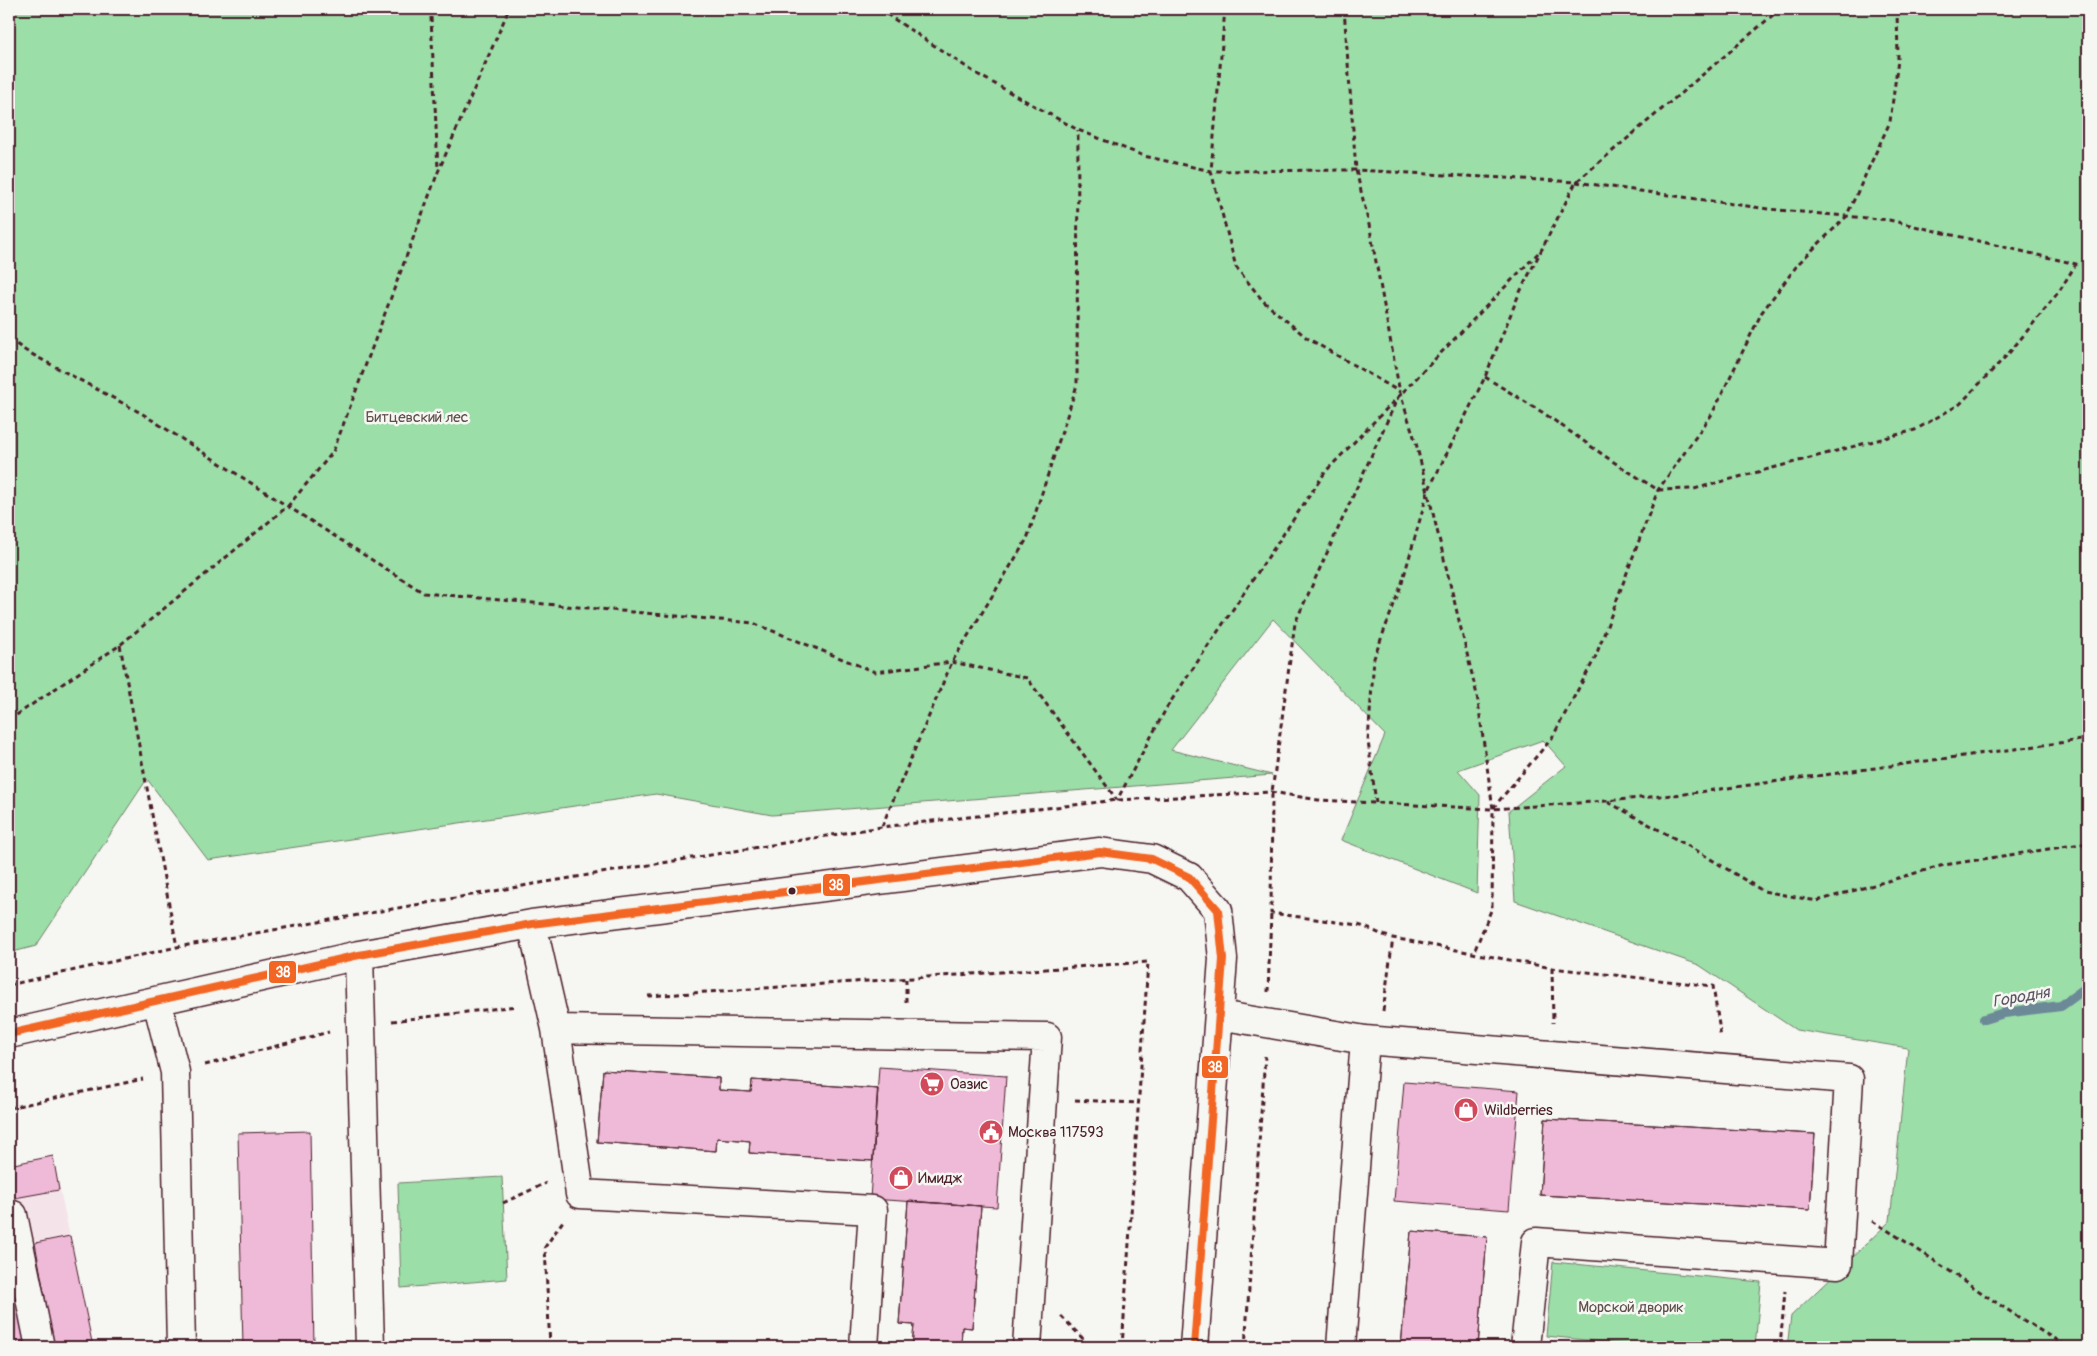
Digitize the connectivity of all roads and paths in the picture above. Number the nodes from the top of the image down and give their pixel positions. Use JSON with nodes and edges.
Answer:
{"nodes":[{"id":1,"x":427,"y":9,"type":"edge"},
{"id":2,"x":509,"y":9,"type":"edge"},
{"id":3,"x":878,"y":9,"type":"edge"},
{"id":4,"x":1225,"y":9,"type":"edge"},
{"id":5,"x":1344,"y":9,"type":"edge"},
{"id":6,"x":1780,"y":9,"type":"edge"},
{"id":7,"x":1898,"y":9,"type":"edge"},
{"id":8,"x":1078,"y":130,"type":"junction"},
{"id":9,"x":1356,"y":170,"type":"junction"},
{"id":10,"x":1211,"y":171,"type":"junction"},
{"id":11,"x":438,"y":172,"type":"junction"},
{"id":12,"x":1576,"y":182,"type":"junction"},
{"id":13,"x":1846,"y":217,"type":"junction"},
{"id":14,"x":1543,"y":248,"type":"junction"},
{"id":15,"x":2076,"y":264,"type":"junction"},
{"id":16,"x":2088,"y":265,"type":"edge"},
{"id":17,"x":9,"y":339,"type":"edge"},
{"id":18,"x":1485,"y":377,"type":"junction"},
{"id":19,"x":1400,"y":392,"type":"junction"},
{"id":20,"x":1658,"y":490,"type":"junction"},
{"id":21,"x":1428,"y":492,"type":"junction"},
{"id":22,"x":288,"y":506,"type":"junction"},
{"id":23,"x":120,"y":645,"type":"junction"},
{"id":24,"x":952,"y":662,"type":"junction"},
{"id":25,"x":9,"y":720,"type":"edge"},
{"id":26,"x":2088,"y":739,"type":"edge"},
{"id":27,"x":1272,"y":792,"type":"junction"},
{"id":28,"x":1117,"y":800,"type":"junction"},
{"id":29,"x":1606,"y":801,"type":"junction"},
{"id":30,"x":1376,"y":803,"type":"junction"},
{"id":31,"x":1492,"y":809,"type":"junction"},
{"id":32,"x":882,"y":827,"type":"junction"},
{"id":33,"x":2088,"y":843,"type":"edge"},
{"id":34,"x":1271,"y":913,"type":"junction"},
{"id":35,"x":532,"y":924,"type":"junction"},
{"id":36,"x":1393,"y":938,"type":"junction"},
{"id":37,"x":178,"y":947,"type":"junction"},
{"id":38,"x":1474,"y":952,"type":"junction"},
{"id":39,"x":359,"y":955,"type":"junction"},
{"id":40,"x":1148,"y":962,"type":"dead end"},
{"id":41,"x":1552,"y":968,"type":"junction"},
{"id":42,"x":9,"y":985,"type":"edge"},
{"id":43,"x":157,"y":1001,"type":"junction"},
{"id":44,"x":1219,"y":1015,"type":"junction"},
{"id":45,"x":1267,"y":1023,"type":"junction"},
{"id":46,"x":556,"y":1029,"type":"junction"},
{"id":47,"x":9,"y":1034,"type":"edge"},
{"id":48,"x":1372,"y":1040,"type":"junction"},
{"id":49,"x":1554,"y":1055,"type":"junction"},
{"id":50,"x":1726,"y":1069,"type":"junction"},
{"id":51,"x":1044,"y":1099,"type":"junction"},
{"id":52,"x":1138,"y":1103,"type":"junction"},
{"id":53,"x":578,"y":1182,"type":"junction"},
{"id":54,"x":503,"y":1203,"type":"dead end"},
{"id":55,"x":1842,"y":1204,"type":"junction"},
{"id":56,"x":9,"y":1216,"type":"edge"},
{"id":57,"x":1787,"y":1260,"type":"junction"},
{"id":58,"x":40,"y":1347,"type":"edge"},
{"id":59,"x":181,"y":1347,"type":"edge"},
{"id":60,"x":370,"y":1347,"type":"edge"},
{"id":61,"x":550,"y":1347,"type":"edge"},
{"id":62,"x":864,"y":1347,"type":"edge"},
{"id":63,"x":1027,"y":1347,"type":"edge"},
{"id":64,"x":1122,"y":1347,"type":"edge"},
{"id":65,"x":1194,"y":1347,"type":"edge"},
{"id":66,"x":1246,"y":1347,"type":"edge"},
{"id":67,"x":1341,"y":1347,"type":"edge"},
{"id":68,"x":1525,"y":1347,"type":"edge"},
{"id":69,"x":1780,"y":1347,"type":"edge"},
{"id":70,"x":2069,"y":1347,"type":"edge"}],
"edges":[{"from":1,"to":11,"type":"path"},
{"from":2,"to":11,"type":"path"},
{"from":3,"to":8,"type":"path"},
{"from":4,"to":10,"type":"path"},
{"from":5,"to":9,"type":"path"},
{"from":6,"to":12,"type":"path"},
{"from":7,"to":13,"type":"path"},
{"from":8,"to":10,"type":"path"},
{"from":8,"to":24,"type":"path"},
{"from":9,"to":10,"type":"path"},
{"from":9,"to":12,"type":"path"},
{"from":9,"to":19,"type":"path"},
{"from":10,"to":19,"type":"path"},
{"from":11,"to":22,"type":"path"},
{"from":12,"to":13,"type":"path"},
{"from":12,"to":14,"type":"path"},
{"from":13,"to":15,"type":"path"},
{"from":13,"to":20,"type":"path"},
{"from":14,"to":18,"type":"path"},
{"from":14,"to":19,"type":"path"},
{"from":15,"to":16,"type":"path"},
{"from":15,"to":20,"type":"path"},
{"from":17,"to":22,"type":"path"},
{"from":18,"to":20,"type":"path"},
{"from":18,"to":21,"type":"path"},
{"from":19,"to":21,"type":"path"},
{"from":19,"to":27,"type":"path"},
{"from":19,"to":28,"type":"path"},
{"from":20,"to":31,"type":"path"},
{"from":21,"to":30,"type":"path"},
{"from":21,"to":31,"type":"path"},
{"from":22,"to":23,"type":"path"},
{"from":22,"to":24,"type":"path"},
{"from":23,"to":25,"type":"path"},
{"from":23,"to":37,"type":"path"},
{"from":24,"to":28,"type":"path"},
{"from":24,"to":32,"type":"path"},
{"from":26,"to":29,"type":"path"},
{"from":27,"to":28,"type":"path"},
{"from":27,"to":30,"type":"path"},
{"from":27,"to":34,"type":"path"},
{"from":28,"to":32,"type":"path"},
{"from":29,"to":31,"type":"path"},
{"from":29,"to":33,"type":"path"},
{"from":30,"to":31,"type":"path"},
{"from":31,"to":38,"type":"path"},
{"from":32,"to":37,"type":"path"},
{"from":34,"to":36,"type":"path"},
{"from":34,"to":45,"type":"path"},
{"from":35,"to":39,"type":"street"},
{"from":35,"to":44,"type":"street"},
{"from":35,"to":46,"type":"street"},
{"from":36,"to":38,"type":"path"},
{"from":36,"to":48,"type":"path"},
{"from":37,"to":42,"type":"path"},
{"from":38,"to":41,"type":"path"},
{"from":39,"to":43,"type":"street"},
{"from":39,"to":60,"type":"street"},
{"from":40,"to":52,"type":"path"},
{"from":41,"to":49,"type":"path"},
{"from":41,"to":50,"type":"path"},
{"from":43,"to":47,"type":"street"},
{"from":43,"to":59,"type":"street"},
{"from":44,"to":45,"type":"street"},
{"from":44,"to":65,"type":"street"},
{"from":45,"to":48,"type":"street"},
{"from":45,"to":66,"type":"path"},
{"from":46,"to":51,"type":"street"},
{"from":46,"to":53,"type":"street"},
{"from":48,"to":49,"type":"street"},
{"from":48,"to":67,"type":"street"},
{"from":49,"to":50,"type":"street"},
{"from":50,"to":55,"type":"street"},
{"from":51,"to":52,"type":"path"},
{"from":51,"to":63,"type":"street"},
{"from":52,"to":64,"type":"path"},
{"from":53,"to":54,"type":"path"},
{"from":53,"to":61,"type":"path"},
{"from":53,"to":62,"type":"street"},
{"from":55,"to":57,"type":"street"},
{"from":55,"to":70,"type":"path"},
{"from":56,"to":58,"type":"street"},
{"from":57,"to":68,"type":"street"},
{"from":57,"to":69,"type":"path"}]}
